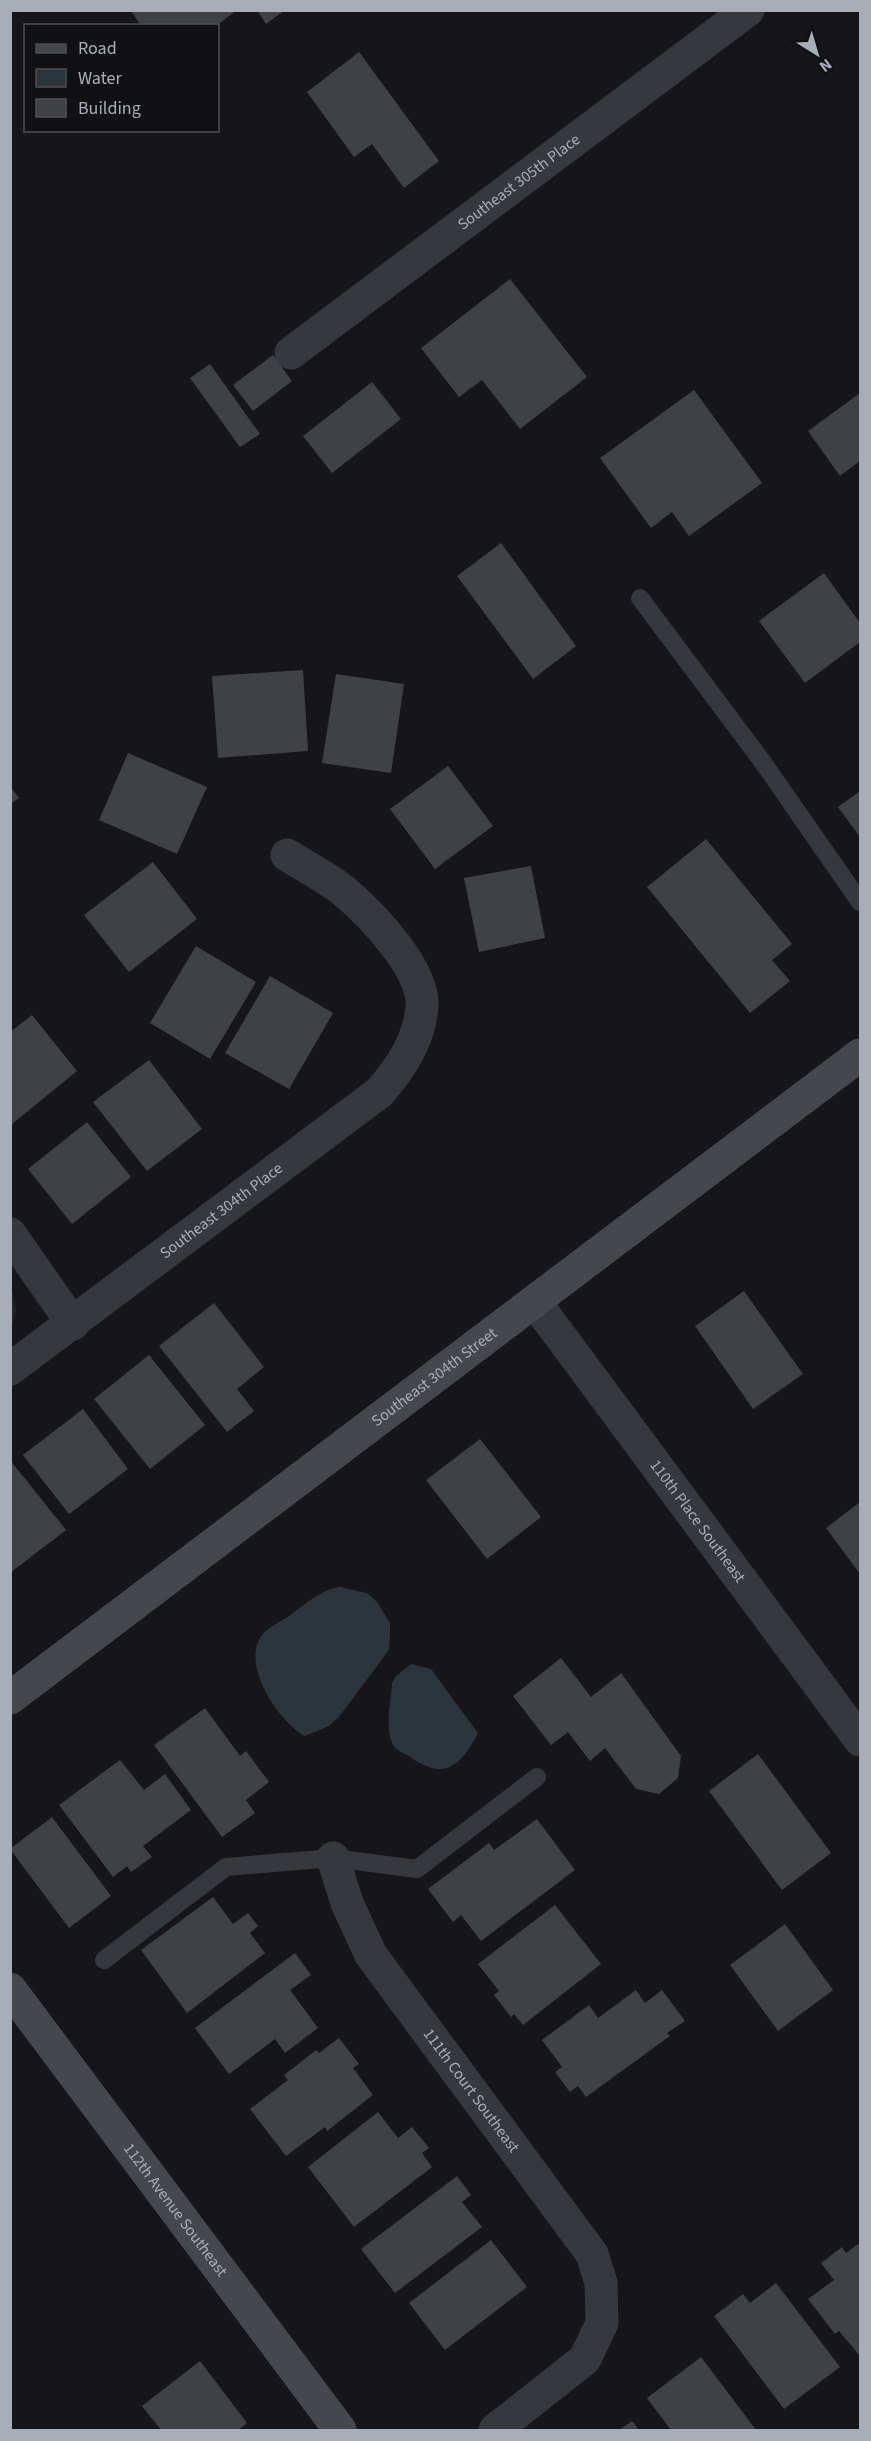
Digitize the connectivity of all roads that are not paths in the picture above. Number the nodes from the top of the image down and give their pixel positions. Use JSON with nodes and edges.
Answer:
{"nodes":[{"id":1,"x":748,"y":10,"type":"edge"},
{"id":2,"x":291,"y":353,"type":"dead end"},
{"id":3,"x":640,"y":598,"type":"dead end"},
{"id":4,"x":287,"y":855,"type":"dead end"},
{"id":5,"x":861,"y":902,"type":"edge"},
{"id":6,"x":861,"y":1055,"type":"edge"},
{"id":7,"x":10,"y":1234,"type":"edge"},
{"id":8,"x":535,"y":1302,"type":"junction"},
{"id":9,"x":73,"y":1324,"type":"junction"},
{"id":10,"x":10,"y":1369,"type":"edge"},
{"id":11,"x":10,"y":1698,"type":"edge"},
{"id":12,"x":861,"y":1740,"type":"edge"},
{"id":13,"x":537,"y":1777,"type":"dead end"},
{"id":14,"x":333,"y":1858,"type":"junction"},
{"id":15,"x":104,"y":1960,"type":"dead end"},
{"id":16,"x":10,"y":1989,"type":"edge"},
{"id":17,"x":340,"y":2430,"type":"edge"},
{"id":18,"x":495,"y":2430,"type":"edge"}],
"edges":[{"from":1,"to":2,"type":"street","name":"Southeast 305th Place"},
{"from":3,"to":5,"type":"lane"},
{"from":4,"to":9,"type":"street","name":"Southeast 304th Place"},
{"from":6,"to":8,"type":"street","name":"Southeast 304th Street"},
{"from":7,"to":9,"type":"street"},
{"from":8,"to":11,"type":"street","name":"Southeast 304th Street"},
{"from":8,"to":12,"type":"street","name":"110th Place Southeast"},
{"from":9,"to":10,"type":"street","name":"Southeast 304th Place"},
{"from":13,"to":14,"type":"lane"},
{"from":14,"to":15,"type":"lane"},
{"from":14,"to":18,"type":"street","name":"111th Court Southeast"},
{"from":16,"to":17,"type":"street","name":"112th Avenue Southeast"}]}
